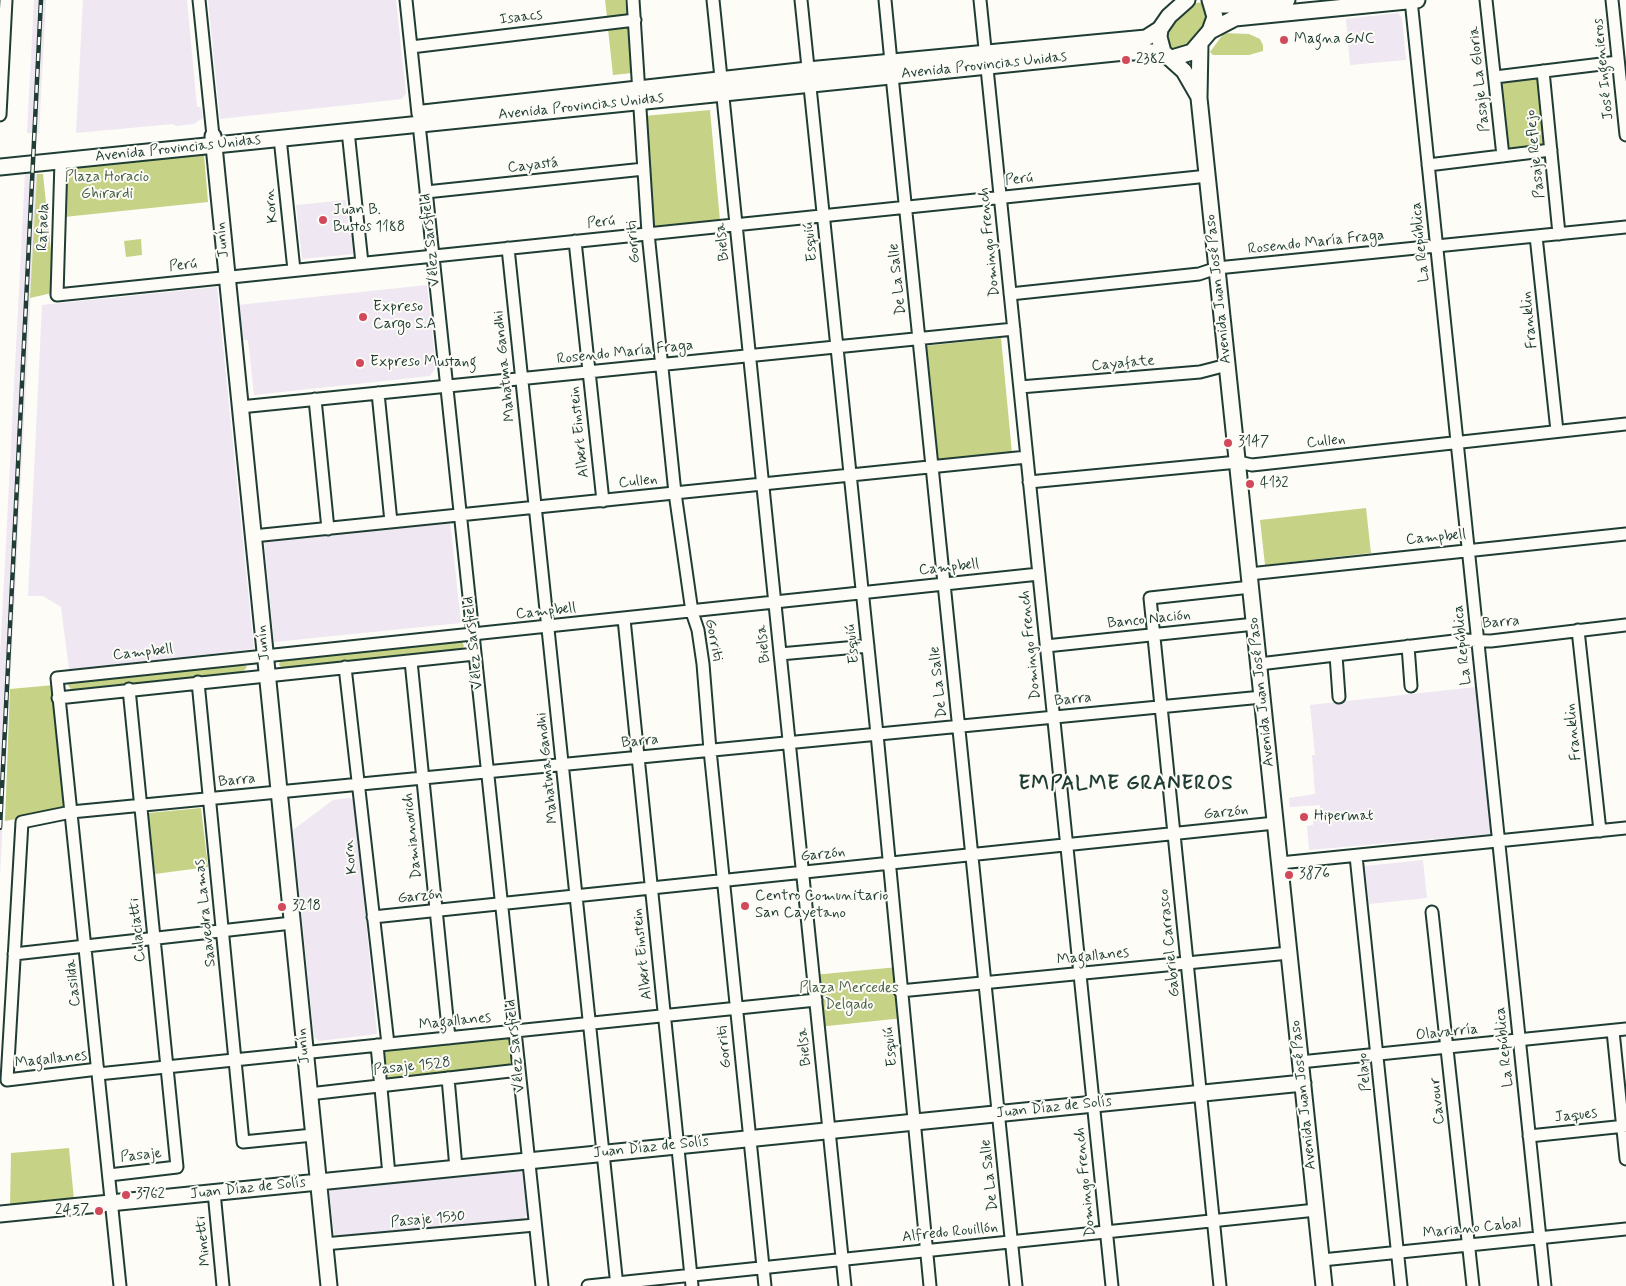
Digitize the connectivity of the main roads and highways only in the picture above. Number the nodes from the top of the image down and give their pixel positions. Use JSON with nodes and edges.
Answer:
{"nodes":[{"id":1,"x":1288,"y":0,"type":"edge"},
{"id":2,"x":1411,"y":0,"type":"edge"},
{"id":3,"x":1417,"y":0,"type":"edge"},
{"id":4,"x":1211,"y":1,"type":"edge"},
{"id":5,"x":1181,"y":2,"type":"edge"},
{"id":6,"x":1160,"y":30,"type":"junction"},
{"id":7,"x":1210,"y":31,"type":"junction"},
{"id":8,"x":1200,"y":44,"type":"junction"},
{"id":9,"x":1167,"y":55,"type":"junction"},
{"id":10,"x":986,"y":59,"type":"junction"},
{"id":11,"x":1199,"y":98,"type":"junction"},
{"id":12,"x":418,"y":119,"type":"junction"},
{"id":13,"x":213,"y":140,"type":"junction"},
{"id":14,"x":0,"y":158,"type":"edge"},
{"id":15,"x":0,"y":167,"type":"edge"},
{"id":16,"x":1303,"y":1083,"type":"junction"},
{"id":17,"x":318,"y":1182,"type":"junction"},
{"id":18,"x":0,"y":1214,"type":"edge"},
{"id":19,"x":329,"y":1286,"type":"edge"},
{"id":20,"x":1324,"y":1286,"type":"edge"}],
"edges":[{"from":1,"to":4,"type":"main road"},
{"from":2,"to":3,"type":"main road"},
{"from":2,"to":7,"type":"main road"},
{"from":4,"to":7,"type":"main road"},
{"from":5,"to":6,"type":"main road"},
{"from":6,"to":9,"type":"main road"},
{"from":6,"to":10,"type":"main road","name":"Avenida Provincias Unidas"},
{"from":7,"to":8,"type":"main road"},
{"from":8,"to":9,"type":"main road"},
{"from":8,"to":11,"type":"main road","name":"Avenida Juan José Paso"},
{"from":9,"to":10,"type":"main road","name":"Avenida Provincias Unidas"},
{"from":9,"to":11,"type":"main road","name":"Avenida Juan José Paso"},
{"from":10,"to":12,"type":"main road","name":"Avenida Provincias Unidas"},
{"from":11,"to":16,"type":"main road","name":"Avenida Juan José Paso"},
{"from":12,"to":13,"type":"main road","name":"Avenida Provincias Unidas"},
{"from":12,"to":13,"type":"main road","name":"Avenida Provincias Unidas"},
{"from":13,"to":14,"type":"main road","name":"Avenida Provincias Unidas"},
{"from":13,"to":15,"type":"main road","name":"Avenida Provincias Unidas"},
{"from":13,"to":17,"type":"main road","name":"Junín"},
{"from":16,"to":17,"type":"main road","name":"Juan Díaz de Solís"},
{"from":16,"to":20,"type":"main road","name":"Avenida Juan José Paso"},
{"from":17,"to":18,"type":"main road","name":"Juan Díaz de Solís"},
{"from":17,"to":19,"type":"main road","name":"Junín"}]}
